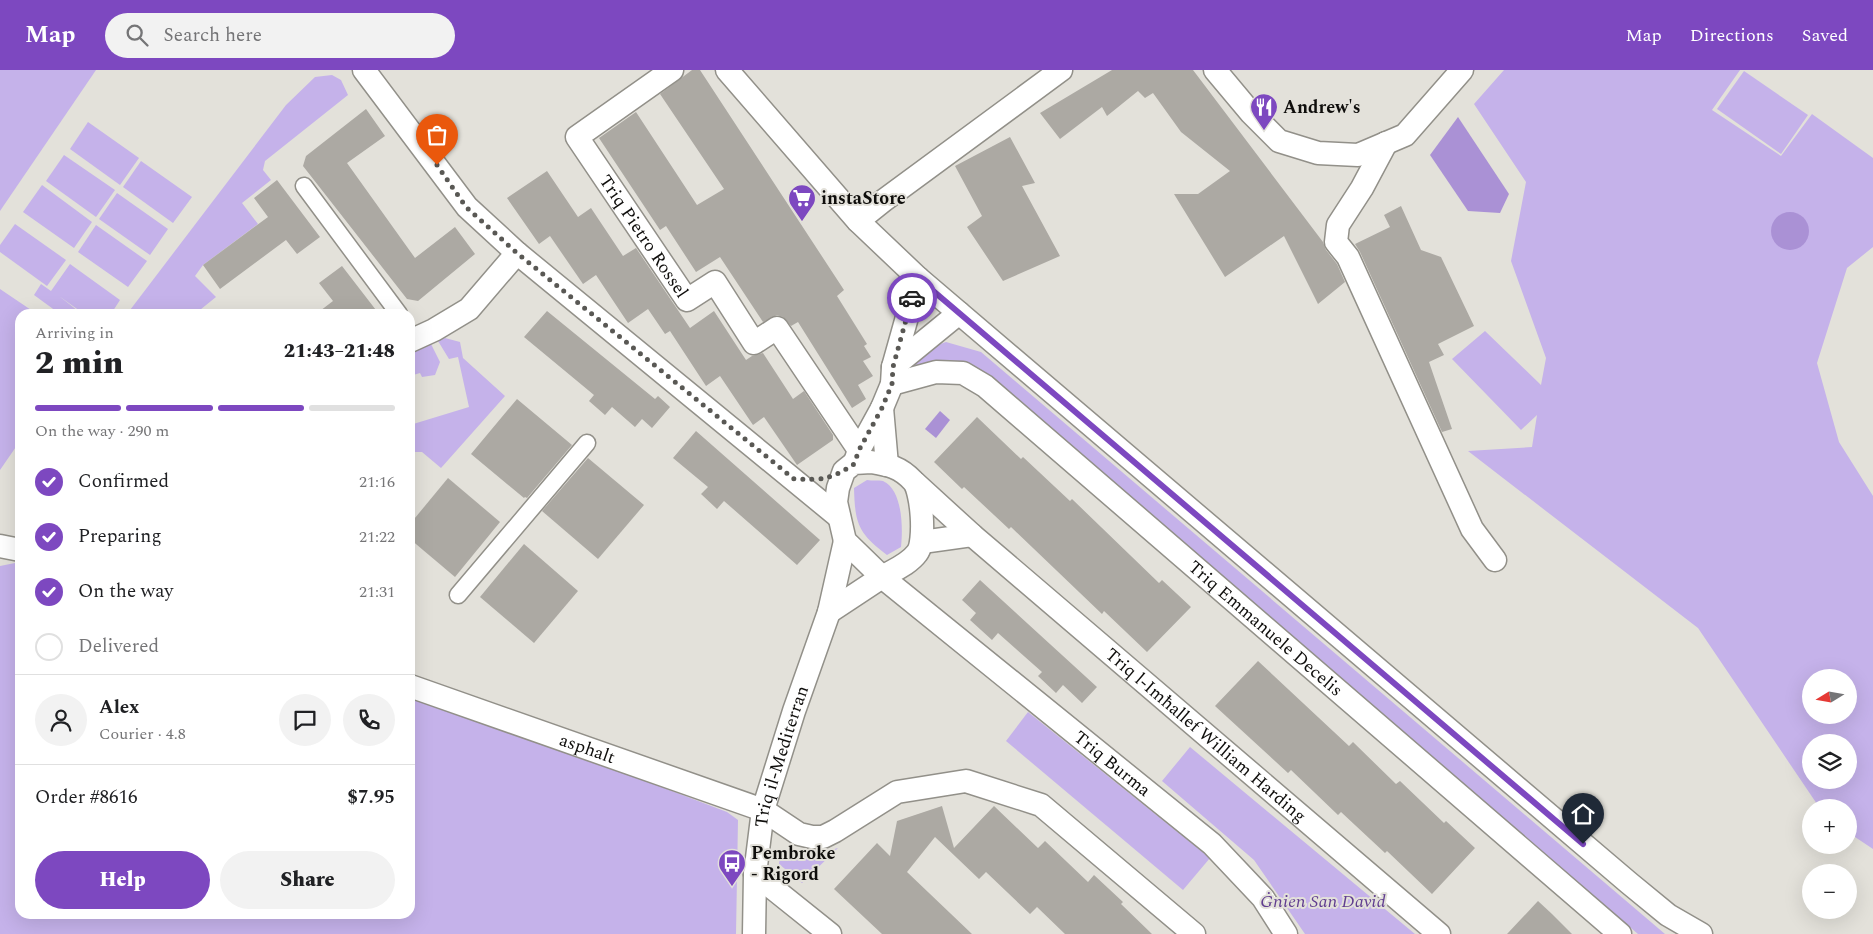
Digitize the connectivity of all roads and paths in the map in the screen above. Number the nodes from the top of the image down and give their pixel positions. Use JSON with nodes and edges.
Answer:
{"nodes":[{"id":1,"x":364,"y":70,"type":"edge"},
{"id":2,"x":672,"y":70,"type":"edge"},
{"id":3,"x":727,"y":70,"type":"edge"},
{"id":4,"x":1061,"y":70,"type":"edge"},
{"id":5,"x":1215,"y":70,"type":"edge"},
{"id":6,"x":1462,"y":70,"type":"edge"},
{"id":7,"x":1386,"y":143,"type":"junction"},
{"id":8,"x":304,"y":186,"type":"dead end"},
{"id":9,"x":858,"y":221,"type":"junction"},
{"id":10,"x":517,"y":253,"type":"junction"},
{"id":11,"x":918,"y":278,"type":"junction"},
{"id":12,"x":395,"y":309,"type":"edge"},
{"id":13,"x":959,"y":313,"type":"junction"},
{"id":14,"x":415,"y":334,"type":"edge"},
{"id":15,"x":892,"y":375,"type":"junction"},
{"id":16,"x":882,"y":408,"type":"junction"},
{"id":17,"x":587,"y":443,"type":"dead end"},
{"id":18,"x":852,"y":461,"type":"junction"},
{"id":19,"x":888,"y":465,"type":"junction"},
{"id":20,"x":794,"y":479,"type":"junction"},
{"id":21,"x":915,"y":482,"type":"junction"},
{"id":22,"x":839,"y":517,"type":"junction"},
{"id":23,"x":972,"y":535,"type":"junction"},
{"id":24,"x":846,"y":541,"type":"junction"},
{"id":25,"x":922,"y":542,"type":"junction"},
{"id":26,"x":0,"y":546,"type":"edge"},
{"id":27,"x":15,"y":549,"type":"edge"},
{"id":28,"x":1496,"y":560,"type":"dead end"},
{"id":29,"x":908,"y":562,"type":"junction"},
{"id":30,"x":882,"y":577,"type":"junction"},
{"id":31,"x":458,"y":595,"type":"dead end"},
{"id":32,"x":922,"y":609,"type":"junction"},
{"id":33,"x":829,"y":612,"type":"junction"},
{"id":34,"x":415,"y":688,"type":"edge"},
{"id":35,"x":762,"y":810,"type":"junction"},
{"id":36,"x":755,"y":874,"type":"junction"},
{"id":37,"x":754,"y":934,"type":"edge"},
{"id":38,"x":830,"y":934,"type":"edge"},
{"id":39,"x":1194,"y":934,"type":"edge"},
{"id":40,"x":1286,"y":934,"type":"edge"},
{"id":41,"x":1439,"y":934,"type":"edge"},
{"id":42,"x":1620,"y":934,"type":"edge"},
{"id":43,"x":1701,"y":934,"type":"edge"}],
"edges":[{"from":1,"to":10,"type":"street"},
{"from":2,"to":18,"type":"street","name":"Triq Pietro Rossel"},
{"from":3,"to":9,"type":"street"},
{"from":4,"to":9,"type":"street"},
{"from":5,"to":7,"type":"street"},
{"from":6,"to":7,"type":"street"},
{"from":7,"to":28,"type":"street"},
{"from":8,"to":12,"type":"street"},
{"from":9,"to":11,"type":"street"},
{"from":10,"to":14,"type":"street"},
{"from":10,"to":20,"type":"street"},
{"from":11,"to":13,"type":"street"},
{"from":11,"to":15,"type":"street"},
{"from":13,"to":15,"type":"street"},
{"from":13,"to":43,"type":"street"},
{"from":15,"to":16,"type":"street"},
{"from":15,"to":42,"type":"street","name":"Triq Emmanuele Decelis"},
{"from":16,"to":18,"type":"street"},
{"from":16,"to":19,"type":"street"},
{"from":17,"to":31,"type":"street"},
{"from":18,"to":19,"type":"street"},
{"from":18,"to":20,"type":"street"},
{"from":18,"to":22,"type":"street"},
{"from":19,"to":21,"type":"street"},
{"from":20,"to":22,"type":"street"},
{"from":21,"to":23,"type":"street","name":"Triq l-Imħallef William Harding"},
{"from":21,"to":25,"type":"street"},
{"from":22,"to":24,"type":"street"},
{"from":23,"to":25,"type":"street"},
{"from":23,"to":41,"type":"street","name":"Triq l-Imħallef William Harding"},
{"from":24,"to":30,"type":"street"},
{"from":24,"to":33,"type":"street","name":"Triq il-Mediterran"},
{"from":25,"to":29,"type":"street"},
{"from":26,"to":27,"type":"street"},
{"from":29,"to":30,"type":"street"},
{"from":29,"to":32,"type":"street"},
{"from":30,"to":32,"type":"street","name":"Triq Burma"},
{"from":30,"to":33,"type":"street"},
{"from":32,"to":40,"type":"street","name":"Triq Burma"},
{"from":33,"to":35,"type":"street","name":"Triq il-Mediterran"},
{"from":34,"to":35,"type":"street","name":"asphalt"},
{"from":35,"to":36,"type":"street","name":"Triq il-Mediterran"},
{"from":35,"to":39,"type":"street","name":"asphalt"},
{"from":36,"to":37,"type":"street","name":"Triq il-Mediterran"},
{"from":36,"to":38,"type":"street"}]}
